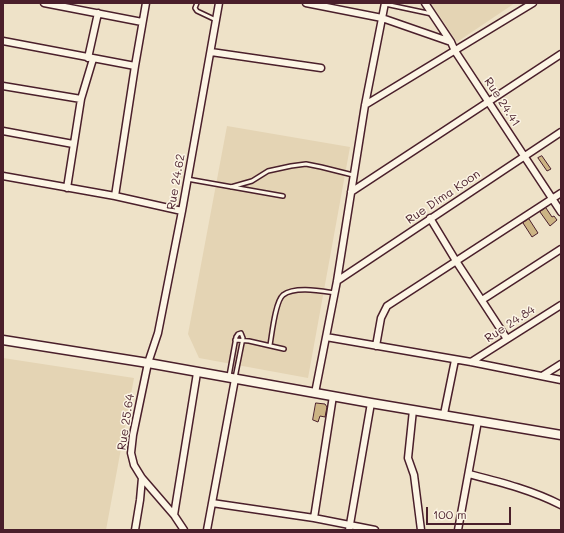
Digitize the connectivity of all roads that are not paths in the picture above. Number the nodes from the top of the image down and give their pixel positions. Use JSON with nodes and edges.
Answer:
{"nodes":[{"id":1,"x":44,"y":3,"type":"edge"},
{"id":2,"x":146,"y":3,"type":"edge"},
{"id":3,"x":197,"y":3,"type":"edge"},
{"id":4,"x":219,"y":3,"type":"edge"},
{"id":5,"x":306,"y":3,"type":"edge"},
{"id":6,"x":425,"y":3,"type":"edge"},
{"id":7,"x":533,"y":3,"type":"edge"},
{"id":8,"x":385,"y":4,"type":"edge"},
{"id":9,"x":98,"y":13,"type":"junction"},
{"id":10,"x":434,"y":15,"type":"junction"},
{"id":11,"x":382,"y":18,"type":"junction"},
{"id":12,"x":216,"y":20,"type":"junction"},
{"id":13,"x":142,"y":22,"type":"junction"},
{"id":14,"x":3,"y":40,"type":"edge"},
{"id":15,"x":451,"y":42,"type":"junction"},
{"id":16,"x":455,"y":51,"type":"junction"},
{"id":17,"x":211,"y":52,"type":"junction"},
{"id":18,"x":561,"y":54,"type":"edge"},
{"id":19,"x":90,"y":58,"type":"junction"},
{"id":20,"x":135,"y":66,"type":"junction"},
{"id":21,"x":321,"y":68,"type":"dead end"},
{"id":22,"x":3,"y":86,"type":"edge"},
{"id":23,"x":81,"y":99,"type":"junction"},
{"id":24,"x":489,"y":101,"type":"junction"},
{"id":25,"x":365,"y":105,"type":"junction"},
{"id":26,"x":3,"y":131,"type":"edge"},
{"id":27,"x":561,"y":132,"type":"edge"},
{"id":28,"x":74,"y":144,"type":"junction"},
{"id":29,"x":524,"y":157,"type":"junction"},
{"id":30,"x":354,"y":175,"type":"junction"},
{"id":31,"x":3,"y":176,"type":"edge"},
{"id":32,"x":187,"y":179,"type":"junction"},
{"id":33,"x":231,"y":187,"type":"junction"},
{"id":34,"x":67,"y":188,"type":"junction"},
{"id":35,"x":351,"y":192,"type":"junction"},
{"id":36,"x":561,"y":193,"type":"edge"},
{"id":37,"x":115,"y":196,"type":"junction"},
{"id":38,"x":283,"y":196,"type":"dead end"},
{"id":39,"x":552,"y":199,"type":"junction"},
{"id":40,"x":182,"y":211,"type":"junction"},
{"id":41,"x":561,"y":212,"type":"edge"},
{"id":42,"x":430,"y":218,"type":"junction"},
{"id":43,"x":561,"y":249,"type":"edge"},
{"id":44,"x":456,"y":261,"type":"junction"},
{"id":45,"x":337,"y":281,"type":"junction"},
{"id":46,"x":335,"y":293,"type":"junction"},
{"id":47,"x":482,"y":300,"type":"junction"},
{"id":48,"x":561,"y":305,"type":"edge"},
{"id":49,"x":326,"y":337,"type":"junction"},
{"id":50,"x":507,"y":339,"type":"junction"},
{"id":51,"x":3,"y":340,"type":"edge"},
{"id":52,"x":235,"y":340,"type":"junction"},
{"id":53,"x":243,"y":341,"type":"junction"},
{"id":54,"x":270,"y":345,"type":"junction"},
{"id":55,"x":376,"y":346,"type":"junction"},
{"id":56,"x":284,"y":348,"type":"dead end"},
{"id":57,"x":455,"y":360,"type":"junction"},
{"id":58,"x":471,"y":362,"type":"junction"},
{"id":59,"x":148,"y":363,"type":"junction"},
{"id":60,"x":561,"y":364,"type":"edge"},
{"id":61,"x":197,"y":373,"type":"junction"},
{"id":62,"x":542,"y":376,"type":"junction"},
{"id":63,"x":232,"y":378,"type":"junction"},
{"id":64,"x":561,"y":380,"type":"edge"},
{"id":65,"x":315,"y":393,"type":"junction"},
{"id":66,"x":333,"y":396,"type":"junction"},
{"id":67,"x":371,"y":403,"type":"junction"},
{"id":68,"x":413,"y":410,"type":"junction"},
{"id":69,"x":444,"y":414,"type":"junction"},
{"id":70,"x":478,"y":421,"type":"junction"},
{"id":71,"x":561,"y":435,"type":"edge"},
{"id":72,"x":469,"y":474,"type":"junction"},
{"id":73,"x":142,"y":478,"type":"junction"},
{"id":74,"x":212,"y":503,"type":"junction"},
{"id":75,"x":561,"y":504,"type":"edge"},
{"id":76,"x":174,"y":515,"type":"junction"},
{"id":77,"x":314,"y":518,"type":"junction"},
{"id":78,"x":349,"y":527,"type":"edge"},
{"id":79,"x":134,"y":530,"type":"edge"},
{"id":80,"x":184,"y":530,"type":"edge"},
{"id":81,"x":207,"y":530,"type":"edge"},
{"id":82,"x":375,"y":530,"type":"edge"},
{"id":83,"x":421,"y":530,"type":"edge"},
{"id":84,"x":458,"y":530,"type":"edge"}],
"edges":[{"from":1,"to":9,"type":"street"},
{"from":2,"to":13,"type":"street"},
{"from":3,"to":12,"type":"lane"},
{"from":4,"to":12,"type":"street","name":"Rue 24.62"},
{"from":5,"to":11,"type":"street"},
{"from":6,"to":10,"type":"street","name":"Rue 24.41"},
{"from":7,"to":16,"type":"street"},
{"from":8,"to":10,"type":"lane"},
{"from":8,"to":11,"type":"street"},
{"from":9,"to":13,"type":"street"},
{"from":9,"to":19,"type":"street"},
{"from":10,"to":15,"type":"street","name":"Rue 24.41"},
{"from":11,"to":15,"type":"street"},
{"from":11,"to":25,"type":"street"},
{"from":12,"to":17,"type":"street","name":"Rue 24.62"},
{"from":13,"to":20,"type":"street"},
{"from":14,"to":19,"type":"street"},
{"from":15,"to":16,"type":"street","name":"Rue 24.41"},
{"from":16,"to":24,"type":"street","name":"Rue 24.41"},
{"from":16,"to":25,"type":"street"},
{"from":17,"to":21,"type":"street"},
{"from":17,"to":32,"type":"street","name":"Rue 24.62"},
{"from":18,"to":24,"type":"street"},
{"from":19,"to":20,"type":"street"},
{"from":19,"to":23,"type":"street"},
{"from":20,"to":37,"type":"street"},
{"from":22,"to":23,"type":"street"},
{"from":23,"to":28,"type":"street"},
{"from":24,"to":29,"type":"street","name":"Rue 24.41"},
{"from":24,"to":35,"type":"street"},
{"from":25,"to":30,"type":"street"},
{"from":26,"to":28,"type":"street"},
{"from":27,"to":29,"type":"street","name":"Rue Dima Koon"},
{"from":28,"to":34,"type":"street"},
{"from":29,"to":39,"type":"street","name":"Rue 24.41"},
{"from":29,"to":42,"type":"street","name":"Rue Dima Koon"},
{"from":30,"to":33,"type":"lane"},
{"from":30,"to":35,"type":"street"},
{"from":31,"to":34,"type":"street"},
{"from":32,"to":33,"type":"lane"},
{"from":32,"to":40,"type":"street","name":"Rue 24.62"},
{"from":33,"to":38,"type":"lane"},
{"from":34,"to":37,"type":"street"},
{"from":35,"to":45,"type":"street"},
{"from":36,"to":39,"type":"street"},
{"from":37,"to":40,"type":"street"},
{"from":39,"to":41,"type":"street","name":"Rue 24.41"},
{"from":39,"to":44,"type":"street"},
{"from":40,"to":59,"type":"street","name":"Rue 24.62"},
{"from":42,"to":44,"type":"street"},
{"from":42,"to":45,"type":"street","name":"Rue Dima Koon"},
{"from":43,"to":47,"type":"street"},
{"from":44,"to":47,"type":"street"},
{"from":44,"to":55,"type":"street"},
{"from":45,"to":46,"type":"street"},
{"from":46,"to":49,"type":"street"},
{"from":46,"to":54,"type":"lane"},
{"from":47,"to":50,"type":"street"},
{"from":48,"to":50,"type":"street","name":"Rue 24.84"},
{"from":49,"to":55,"type":"street"},
{"from":49,"to":65,"type":"street"},
{"from":50,"to":58,"type":"street","name":"Rue 24.84"},
{"from":51,"to":59,"type":"street"},
{"from":52,"to":53,"type":"lane"},
{"from":52,"to":53,"type":"lane"},
{"from":52,"to":63,"type":"lane"},
{"from":53,"to":54,"type":"lane"},
{"from":53,"to":63,"type":"lane"},
{"from":54,"to":56,"type":"lane"},
{"from":55,"to":57,"type":"street"},
{"from":57,"to":58,"type":"street"},
{"from":57,"to":69,"type":"street"},
{"from":58,"to":62,"type":"street"},
{"from":59,"to":61,"type":"street"},
{"from":59,"to":73,"type":"street","name":"Rue 25.64"},
{"from":60,"to":62,"type":"street"},
{"from":61,"to":63,"type":"street"},
{"from":61,"to":76,"type":"street"},
{"from":62,"to":64,"type":"street"},
{"from":63,"to":65,"type":"street"},
{"from":63,"to":74,"type":"street"},
{"from":65,"to":66,"type":"street"},
{"from":66,"to":67,"type":"street"},
{"from":66,"to":77,"type":"street"},
{"from":67,"to":68,"type":"street"},
{"from":67,"to":78,"type":"street"},
{"from":68,"to":69,"type":"street"},
{"from":68,"to":83,"type":"street"},
{"from":69,"to":70,"type":"street"},
{"from":70,"to":71,"type":"street"},
{"from":70,"to":72,"type":"street"},
{"from":72,"to":75,"type":"street"},
{"from":72,"to":84,"type":"street"},
{"from":73,"to":76,"type":"street","name":"Rue 25.64"},
{"from":73,"to":79,"type":"street"},
{"from":74,"to":77,"type":"street"},
{"from":74,"to":81,"type":"street"},
{"from":76,"to":80,"type":"street","name":"Rue 25.64"},
{"from":77,"to":78,"type":"street"},
{"from":78,"to":82,"type":"street"}]}
